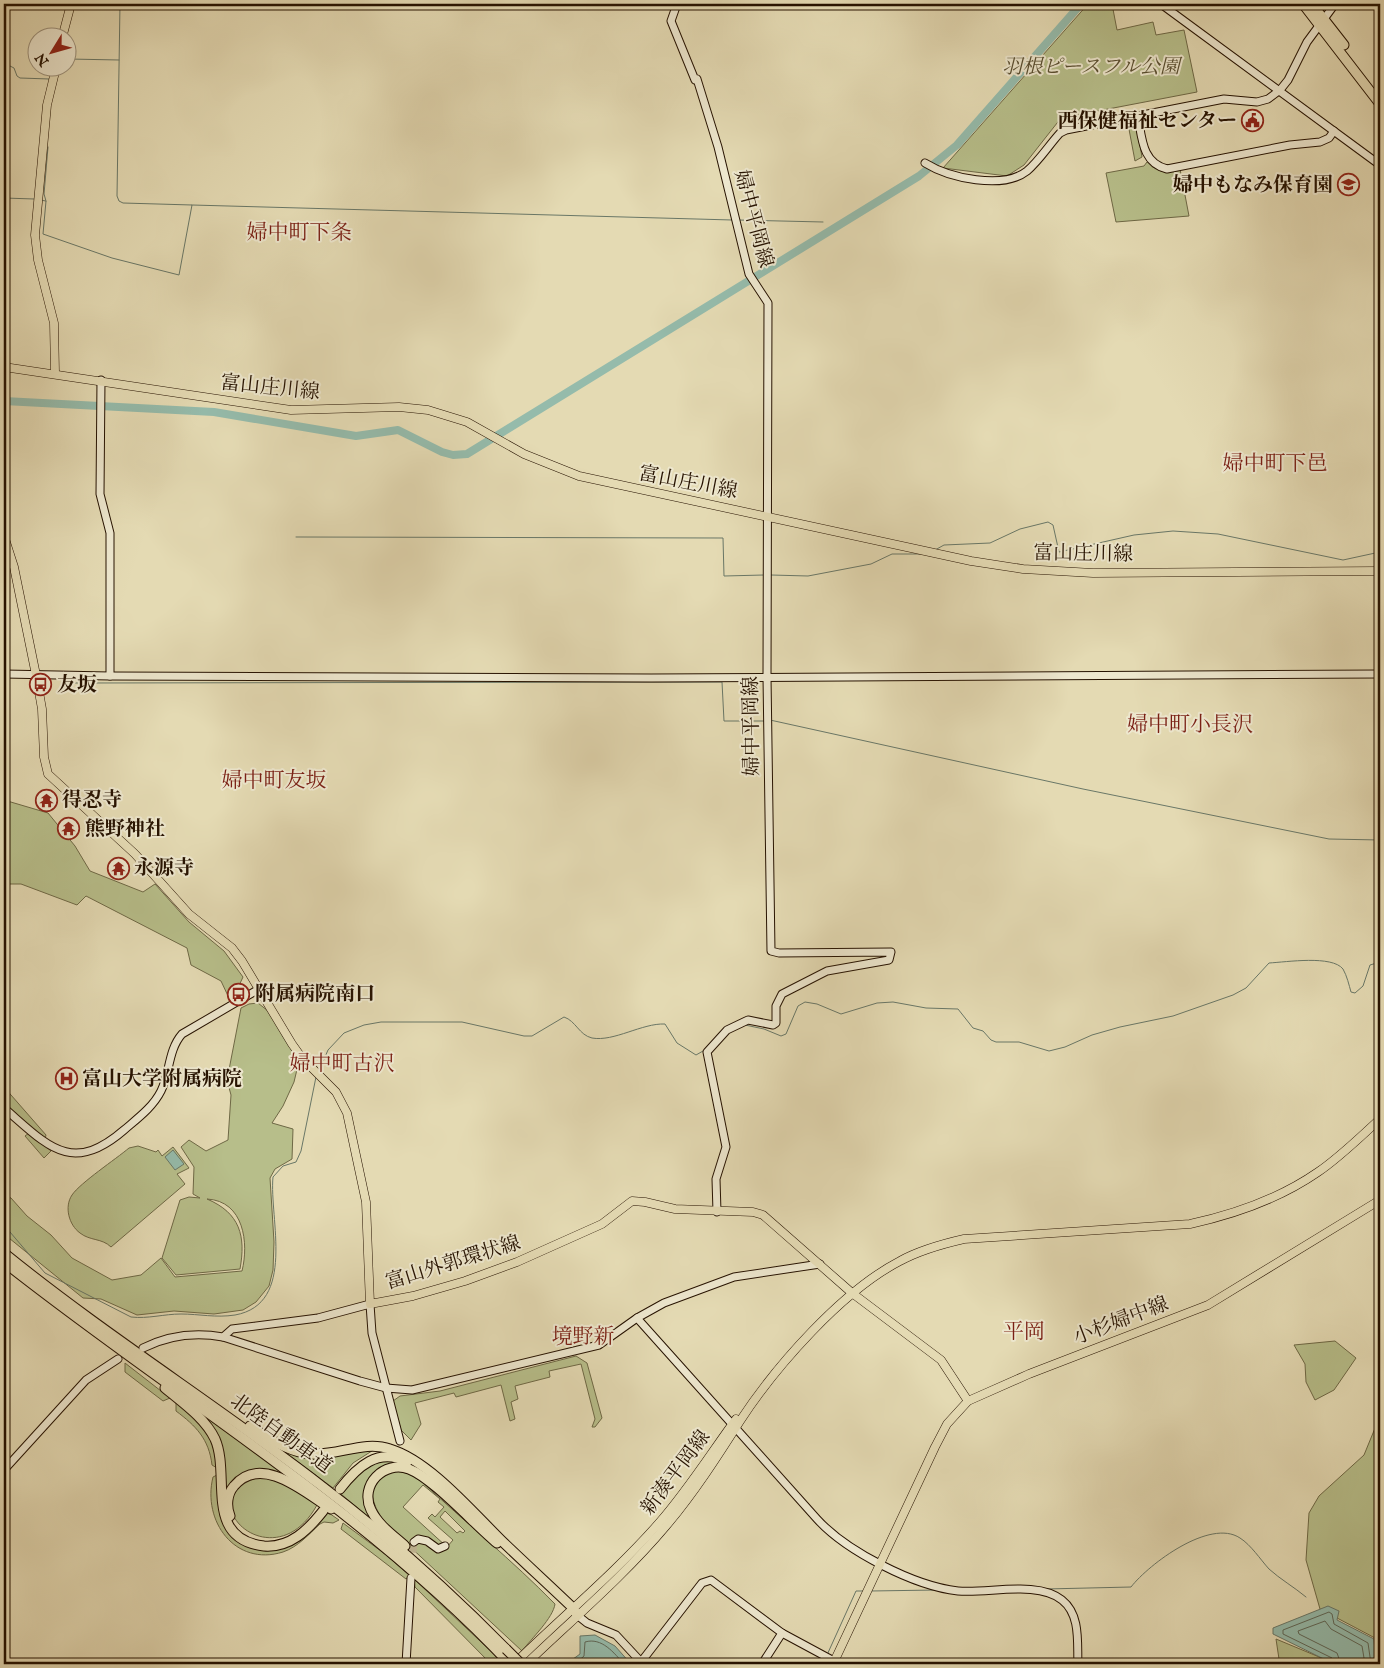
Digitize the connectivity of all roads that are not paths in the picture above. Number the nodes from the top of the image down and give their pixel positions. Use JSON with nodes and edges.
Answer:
{"nodes":[{"id":1,"x":71,"y":4,"type":"edge"},
{"id":2,"x":677,"y":4,"type":"edge"},
{"id":3,"x":1161,"y":4,"type":"edge"},
{"id":4,"x":1303,"y":4,"type":"edge"},
{"id":5,"x":1312,"y":4,"type":"edge"},
{"id":6,"x":1335,"y":4,"type":"edge"},
{"id":7,"x":1322,"y":21,"type":"junction"},
{"id":8,"x":65,"y":28,"type":"edge"},
{"id":9,"x":54,"y":78,"type":"edge"},
{"id":10,"x":1280,"y":90,"type":"junction"},
{"id":11,"x":1380,"y":95,"type":"edge"},
{"id":12,"x":1380,"y":104,"type":"edge"},
{"id":13,"x":1138,"y":117,"type":"junction"},
{"id":14,"x":1334,"y":131,"type":"junction"},
{"id":15,"x":925,"y":163,"type":"dead end"},
{"id":16,"x":1380,"y":165,"type":"edge"},
{"id":17,"x":4,"y":367,"type":"edge"},
{"id":18,"x":56,"y":374,"type":"junction"},
{"id":19,"x":101,"y":380,"type":"junction"},
{"id":20,"x":769,"y":516,"type":"junction"},
{"id":21,"x":4,"y":536,"type":"edge"},
{"id":22,"x":1380,"y":571,"type":"edge"},
{"id":23,"x":4,"y":674,"type":"edge"},
{"id":24,"x":1380,"y":674,"type":"edge"},
{"id":25,"x":36,"y":675,"type":"junction"},
{"id":26,"x":110,"y":676,"type":"junction"},
{"id":27,"x":767,"y":677,"type":"junction"},
{"id":28,"x":259,"y":989,"type":"junction"},
{"id":29,"x":4,"y":1108,"type":"edge"},
{"id":30,"x":1380,"y":1119,"type":"edge"},
{"id":31,"x":1380,"y":1200,"type":"edge"},
{"id":32,"x":717,"y":1212,"type":"junction"},
{"id":33,"x":4,"y":1253,"type":"edge"},
{"id":34,"x":4,"y":1262,"type":"edge"},
{"id":35,"x":820,"y":1264,"type":"junction"},
{"id":36,"x":852,"y":1293,"type":"junction"},
{"id":37,"x":370,"y":1304,"type":"junction"},
{"id":38,"x":637,"y":1318,"type":"junction"},
{"id":39,"x":78,"y":1320,"type":"junction"},
{"id":40,"x":223,"y":1337,"type":"junction"},
{"id":41,"x":143,"y":1348,"type":"dead end"},
{"id":42,"x":118,"y":1360,"type":"dead end"},
{"id":43,"x":183,"y":1385,"type":"junction"},
{"id":44,"x":386,"y":1388,"type":"junction"},
{"id":45,"x":968,"y":1401,"type":"junction"},
{"id":46,"x":734,"y":1426,"type":"junction"},
{"id":47,"x":400,"y":1441,"type":"dead end"},
{"id":48,"x":409,"y":1457,"type":"junction"},
{"id":49,"x":4,"y":1470,"type":"edge"},
{"id":50,"x":427,"y":1480,"type":"junction"},
{"id":51,"x":414,"y":1542,"type":"dead end"},
{"id":52,"x":381,"y":1543,"type":"junction"},
{"id":53,"x":445,"y":1546,"type":"dead end"},
{"id":54,"x":879,"y":1562,"type":"junction"},
{"id":55,"x":411,"y":1578,"type":"dead end"},
{"id":56,"x":573,"y":1611,"type":"junction"},
{"id":57,"x":482,"y":1625,"type":"junction"},
{"id":58,"x":782,"y":1633,"type":"junction"},
{"id":59,"x":504,"y":1652,"type":"junction"},
{"id":60,"x":642,"y":1663,"type":"edge"},
{"id":61,"x":833,"y":1663,"type":"edge"},
{"id":62,"x":406,"y":1664,"type":"edge"},
{"id":63,"x":512,"y":1664,"type":"edge"},
{"id":64,"x":521,"y":1664,"type":"edge"},
{"id":65,"x":526,"y":1664,"type":"edge"},
{"id":66,"x":762,"y":1664,"type":"edge"},
{"id":67,"x":1078,"y":1664,"type":"edge"}],
"edges":[{"from":1,"to":8,"type":"main road"},
{"from":2,"to":20,"type":"street","name":"婦中平岡線"},
{"from":3,"to":10,"type":"street"},
{"from":4,"to":7,"type":"highway"},
{"from":5,"to":7,"type":"highway"},
{"from":6,"to":7,"type":"street"},
{"from":7,"to":10,"type":"street"},
{"from":7,"to":11,"type":"highway"},
{"from":7,"to":12,"type":"highway"},
{"from":9,"to":18,"type":"main road"},
{"from":10,"to":13,"type":"street"},
{"from":10,"to":14,"type":"street"},
{"from":13,"to":14,"type":"street"},
{"from":13,"to":15,"type":"street"},
{"from":14,"to":16,"type":"street"},
{"from":17,"to":18,"type":"main road","name":"富山庄川線"},
{"from":18,"to":19,"type":"main road","name":"富山庄川線"},
{"from":19,"to":20,"type":"main road","name":"富山庄川線"},
{"from":19,"to":26,"type":"street"},
{"from":20,"to":22,"type":"main road","name":"富山庄川線"},
{"from":20,"to":27,"type":"street","name":"婦中平岡線"},
{"from":21,"to":25,"type":"main road","name":"富山外郭環状線"},
{"from":23,"to":25,"type":"street"},
{"from":24,"to":27,"type":"street"},
{"from":25,"to":26,"type":"street"},
{"from":25,"to":28,"type":"main road","name":"富山外郭環状線"},
{"from":26,"to":27,"type":"street"},
{"from":27,"to":32,"type":"street","name":"婦中平岡線"},
{"from":28,"to":29,"type":"street"},
{"from":28,"to":37,"type":"main road","name":"富山外郭環状線"},
{"from":30,"to":36,"type":"main road"},
{"from":31,"to":45,"type":"main road","name":"小杉婦中線"},
{"from":32,"to":35,"type":"main road","name":"富山外郭環状線"},
{"from":32,"to":37,"type":"main road","name":"富山外郭環状線"},
{"from":33,"to":43,"type":"highway","name":"北陸自動車道"},
{"from":34,"to":39,"type":"highway","name":"北陸自動車道"},
{"from":35,"to":36,"type":"main road","name":"富山外郭環状線"},
{"from":35,"to":38,"type":"street"},
{"from":36,"to":45,"type":"main road"},
{"from":36,"to":46,"type":"main road","name":"新湊平岡線"},
{"from":37,"to":40,"type":"street"},
{"from":37,"to":44,"type":"street"},
{"from":38,"to":44,"type":"street"},
{"from":38,"to":46,"type":"street"},
{"from":39,"to":52,"type":"highway","name":"北陸自動車道"},
{"from":39,"to":52,"type":"highway"},
{"from":40,"to":41,"type":"street"},
{"from":40,"to":44,"type":"street"},
{"from":42,"to":49,"type":"street"},
{"from":43,"to":48,"type":"highway"},
{"from":43,"to":57,"type":"highway","name":"北陸自動車道"},
{"from":44,"to":47,"type":"street"},
{"from":45,"to":54,"type":"main road","name":"小杉婦中線"},
{"from":46,"to":54,"type":"street"},
{"from":46,"to":56,"type":"main road","name":"新湊平岡線"},
{"from":48,"to":50,"type":"highway"},
{"from":48,"to":56,"type":"highway"},
{"from":50,"to":56,"type":"highway"},
{"from":50,"to":57,"type":"highway"},
{"from":51,"to":53,"type":"street"},
{"from":52,"to":59,"type":"highway","name":"北陸自動車道"},
{"from":54,"to":61,"type":"main road","name":"小杉婦中線"},
{"from":54,"to":67,"type":"street"},
{"from":55,"to":62,"type":"street"},
{"from":56,"to":60,"type":"street"},
{"from":56,"to":63,"type":"main road","name":"新湊平岡線"},
{"from":56,"to":65,"type":"main road","name":"新湊平岡線"},
{"from":57,"to":59,"type":"highway","name":"北陸自動車道"},
{"from":58,"to":60,"type":"street"},
{"from":58,"to":61,"type":"street"},
{"from":58,"to":66,"type":"street"},
{"from":59,"to":63,"type":"highway","name":"北陸自動車道"},
{"from":59,"to":64,"type":"highway","name":"北陸自動車道","bridge":true}]}
